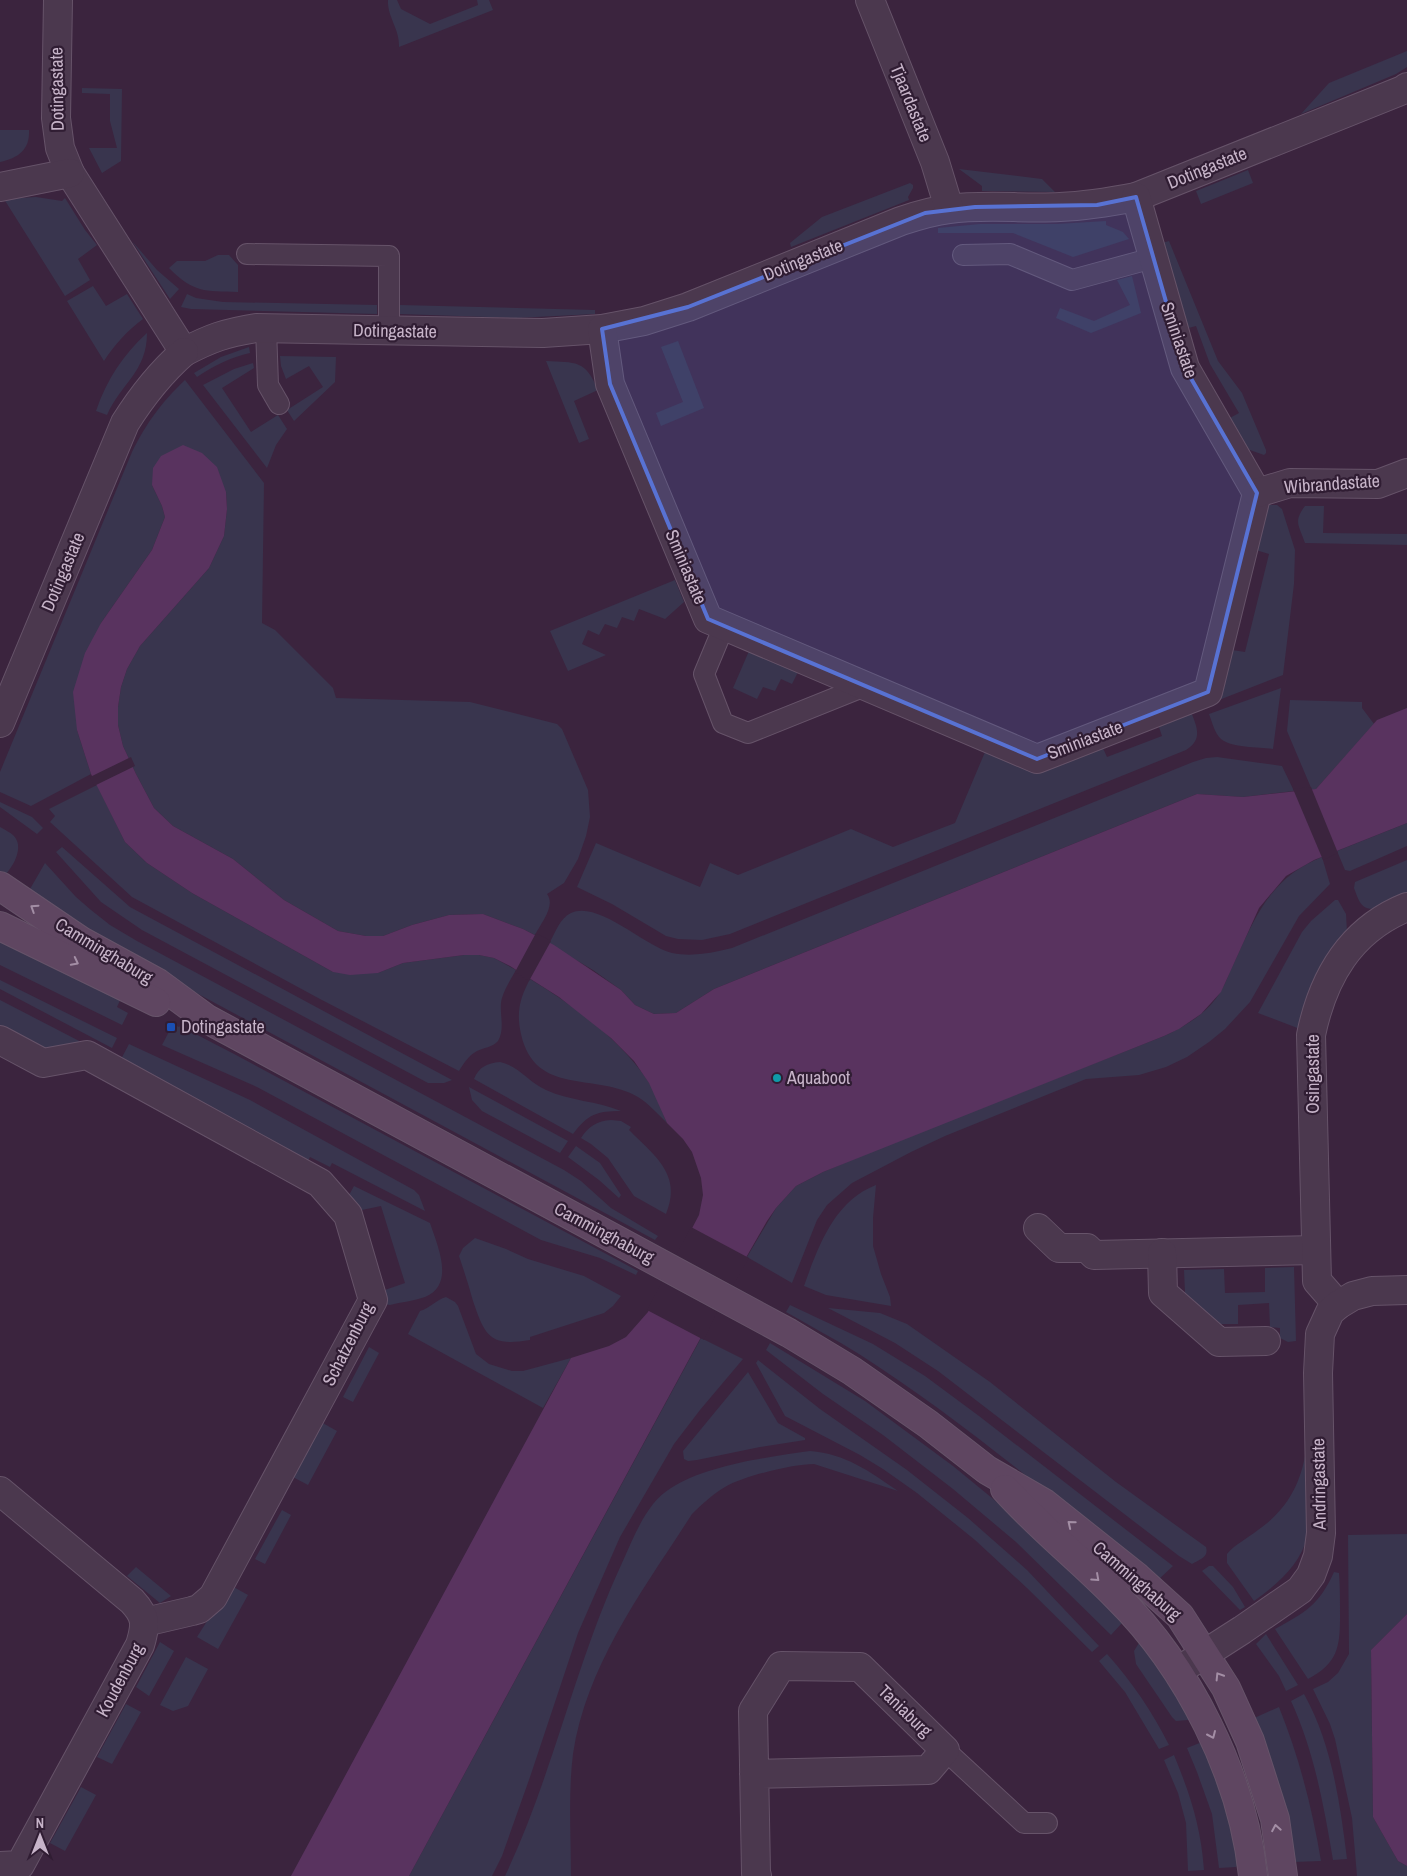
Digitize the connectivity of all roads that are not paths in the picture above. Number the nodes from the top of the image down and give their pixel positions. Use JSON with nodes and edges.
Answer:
{"nodes":[{"id":1,"x":58,"y":0,"type":"edge"},
{"id":2,"x":870,"y":0,"type":"edge"},
{"id":3,"x":1407,"y":87,"type":"edge"},
{"id":4,"x":70,"y":173,"type":"junction"},
{"id":5,"x":0,"y":187,"type":"edge"},
{"id":6,"x":1136,"y":197,"type":"junction"},
{"id":7,"x":949,"y":208,"type":"junction"},
{"id":8,"x":247,"y":254,"type":"dead end"},
{"id":9,"x":963,"y":255,"type":"dead end"},
{"id":10,"x":1153,"y":258,"type":"junction"},
{"id":11,"x":266,"y":328,"type":"junction"},
{"id":12,"x":602,"y":329,"type":"junction"},
{"id":13,"x":389,"y":330,"type":"junction"},
{"id":14,"x":184,"y":352,"type":"junction"},
{"id":15,"x":280,"y":404,"type":"dead end"},
{"id":16,"x":1407,"y":473,"type":"edge"},
{"id":17,"x":1257,"y":493,"type":"junction"},
{"id":18,"x":724,"y":626,"type":"junction"},
{"id":19,"x":865,"y":686,"type":"junction"},
{"id":20,"x":0,"y":723,"type":"edge"},
{"id":21,"x":0,"y":886,"type":"edge"},
{"id":22,"x":1407,"y":908,"type":"edge"},
{"id":23,"x":0,"y":926,"type":"edge"},
{"id":24,"x":207,"y":1019,"type":"junction"},
{"id":25,"x":0,"y":1040,"type":"edge"},
{"id":26,"x":1038,"y":1228,"type":"dead end"},
{"id":27,"x":1316,"y":1250,"type":"junction"},
{"id":28,"x":1162,"y":1253,"type":"junction"},
{"id":29,"x":1407,"y":1290,"type":"edge"},
{"id":30,"x":1338,"y":1305,"type":"junction"},
{"id":31,"x":1266,"y":1341,"type":"dead end"},
{"id":32,"x":987,"y":1470,"type":"junction"},
{"id":33,"x":0,"y":1491,"type":"edge"},
{"id":34,"x":145,"y":1622,"type":"junction"},
{"id":35,"x":1205,"y":1654,"type":"junction"},
{"id":36,"x":1178,"y":1671,"type":"junction"},
{"id":37,"x":945,"y":1750,"type":"junction"},
{"id":38,"x":754,"y":1774,"type":"junction"},
{"id":39,"x":1047,"y":1823,"type":"dead end"},
{"id":40,"x":0,"y":1866,"type":"edge"},
{"id":41,"x":757,"y":1876,"type":"edge"},
{"id":42,"x":1253,"y":1876,"type":"edge"},
{"id":43,"x":1283,"y":1876,"type":"edge"}],
"edges":[{"from":1,"to":4,"type":"street","name":"Dotingastate"},
{"from":2,"to":7,"type":"street","name":"Tjaardastate"},
{"from":3,"to":6,"type":"street","name":"Dotingastate"},
{"from":4,"to":5,"type":"street"},
{"from":4,"to":14,"type":"street","name":"Dotingastate"},
{"from":6,"to":7,"type":"street","name":"Dotingastate"},
{"from":6,"to":10,"type":"street","name":"Sminiastate"},
{"from":7,"to":12,"type":"street","name":"Dotingastate"},
{"from":8,"to":13,"type":"lane"},
{"from":9,"to":10,"type":"lane"},
{"from":10,"to":17,"type":"street","name":"Sminiastate"},
{"from":11,"to":13,"type":"street","name":"Dotingastate"},
{"from":11,"to":14,"type":"street","name":"Dotingastate"},
{"from":11,"to":15,"type":"lane"},
{"from":12,"to":13,"type":"street","name":"Dotingastate"},
{"from":12,"to":18,"type":"street","name":"Sminiastate"},
{"from":14,"to":20,"type":"street","name":"Dotingastate"},
{"from":16,"to":17,"type":"street","name":"Wibrandastate"},
{"from":17,"to":19,"type":"street","name":"Sminiastate"},
{"from":18,"to":19,"type":"street","name":"Sminiastate"},
{"from":18,"to":19,"type":"lane"},
{"from":24,"to":21,"type":"street","name":"Camminghaburg","one_way":true},
{"from":22,"to":27,"type":"street","name":"Osingastate"},
{"from":23,"to":24,"type":"street","name":"Camminghaburg","one_way":true},
{"from":24,"to":32,"type":"street","name":"Camminghaburg"},
{"from":25,"to":34,"type":"street","name":"Schatzenburg"},
{"from":26,"to":28,"type":"street"},
{"from":27,"to":28,"type":"street"},
{"from":27,"to":30,"type":"street","name":"Osingastate"},
{"from":28,"to":31,"type":"street"},
{"from":29,"to":30,"type":"street","name":"Andringastate"},
{"from":30,"to":35,"type":"street","name":"Andringastate"},
{"from":35,"to":32,"type":"street","name":"Camminghaburg","one_way":true},
{"from":32,"to":36,"type":"street","name":"Camminghaburg","one_way":true},
{"from":33,"to":34,"type":"street","name":"Koudenburg"},
{"from":34,"to":40,"type":"street","name":"Koudenburg"},
{"from":35,"to":36,"type":"street","name":"Andringastate"},
{"from":43,"to":35,"type":"street","name":"Camminghaburg","one_way":true},
{"from":36,"to":42,"type":"street","name":"Camminghaburg","one_way":true},
{"from":37,"to":38,"type":"street","name":"Taniaburg"},
{"from":37,"to":38,"type":"street","name":"Taniaburg"},
{"from":37,"to":39,"type":"lane"},
{"from":38,"to":41,"type":"street","name":"Taniaburg"}]}
